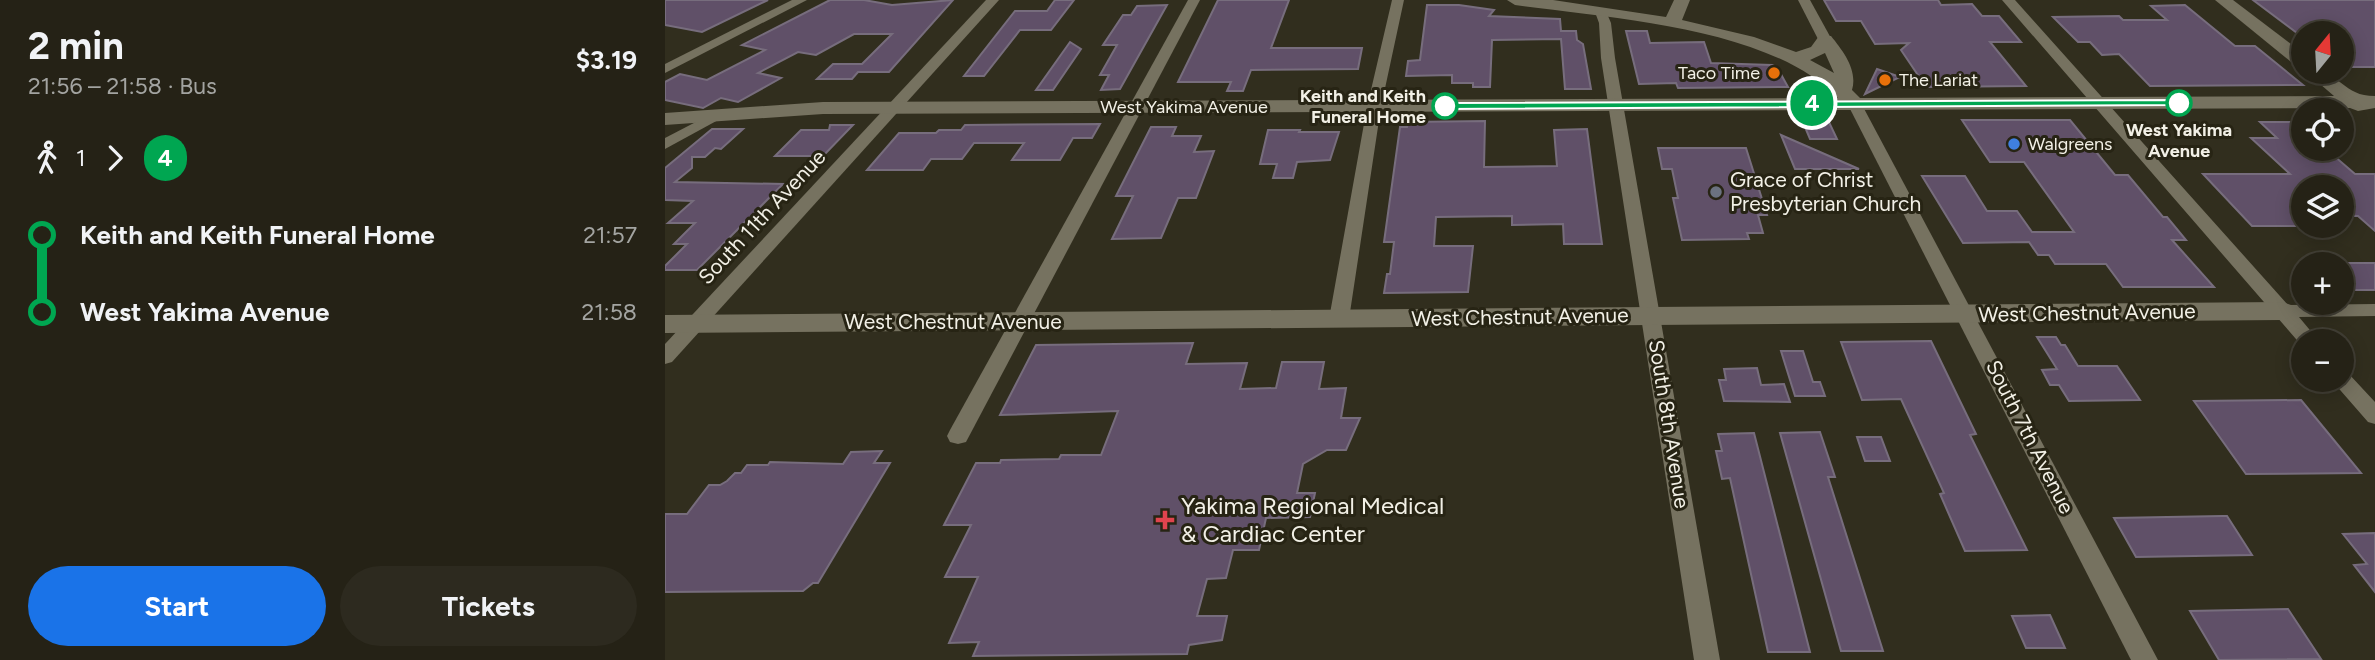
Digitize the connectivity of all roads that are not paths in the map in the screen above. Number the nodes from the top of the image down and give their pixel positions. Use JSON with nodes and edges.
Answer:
{"nodes":[{"id":1,"x":801,"y":0,"type":"edge"},
{"id":2,"x":993,"y":0,"type":"edge"},
{"id":3,"x":1194,"y":0,"type":"edge"},
{"id":4,"x":1398,"y":0,"type":"edge"},
{"id":5,"x":1515,"y":0,"type":"edge"},
{"id":6,"x":1682,"y":0,"type":"edge"},
{"id":7,"x":1804,"y":0,"type":"edge"},
{"id":8,"x":2008,"y":0,"type":"edge"},
{"id":9,"x":2223,"y":0,"type":"edge"},
{"id":10,"x":1601,"y":12,"type":"junction"},
{"id":11,"x":1672,"y":24,"type":"junction"},
{"id":12,"x":1825,"y":40,"type":"junction"},
{"id":13,"x":2291,"y":53,"type":"edge"},
{"id":14,"x":1795,"y":60,"type":"junction"},
{"id":15,"x":665,"y":69,"type":"edge"},
{"id":16,"x":2330,"y":84,"type":"edge"},
{"id":17,"x":1849,"y":95,"type":"junction"},
{"id":18,"x":2348,"y":98,"type":"edge"},
{"id":19,"x":2100,"y":103,"type":"junction"},
{"id":20,"x":2291,"y":103,"type":"edge"},
{"id":21,"x":2354,"y":103,"type":"joint"},
{"id":22,"x":2375,"y":103,"type":"edge"},
{"id":23,"x":1616,"y":105,"type":"junction"},
{"id":24,"x":1136,"y":107,"type":"junction"},
{"id":25,"x":1374,"y":107,"type":"junction"},
{"id":26,"x":893,"y":108,"type":"junction"},
{"id":27,"x":715,"y":116,"type":"junction"},
{"id":28,"x":665,"y":119,"type":"edge"},
{"id":29,"x":2375,"y":119,"type":"edge"},
{"id":30,"x":665,"y":144,"type":"edge"},
{"id":31,"x":2375,"y":310,"type":"edge"},
{"id":32,"x":2282,"y":311,"type":"junction"},
{"id":33,"x":1967,"y":315,"type":"junction"},
{"id":34,"x":1652,"y":316,"type":"junction"},
{"id":35,"x":1339,"y":319,"type":"junction"},
{"id":36,"x":1020,"y":322,"type":"junction"},
{"id":37,"x":665,"y":324,"type":"edge"},
{"id":38,"x":695,"y":324,"type":"junction"},
{"id":39,"x":2298,"y":329,"type":"edge"},
{"id":40,"x":665,"y":357,"type":"edge"},
{"id":41,"x":2354,"y":392,"type":"edge"},
{"id":42,"x":2375,"y":416,"type":"edge"},
{"id":43,"x":958,"y":436,"type":"dead end"},
{"id":44,"x":1707,"y":660,"type":"edge"},
{"id":45,"x":2145,"y":660,"type":"edge"}],
"edges":[{"from":1,"to":15,"type":"street"},
{"from":2,"to":26,"type":"street","name":"South 11th Avenue"},
{"from":3,"to":24,"type":"street"},
{"from":4,"to":25,"type":"street"},
{"from":5,"to":10,"type":"main road"},
{"from":6,"to":11,"type":"main road"},
{"from":7,"to":12,"type":"street"},
{"from":8,"to":19,"type":"street"},
{"from":9,"to":13,"type":"main road"},
{"from":10,"to":11,"type":"main road"},
{"from":10,"to":23,"type":"street","name":"South 8th Avenue"},
{"from":11,"to":14,"type":"main road"},
{"from":12,"to":14,"type":"main road"},
{"from":12,"to":17,"type":"main road"},
{"from":14,"to":17,"type":"main road"},
{"from":16,"to":18,"type":"main road"},
{"from":17,"to":19,"type":"main road","name":"West Yakima Avenue"},
{"from":17,"to":23,"type":"main road","name":"West Yakima Avenue"},
{"from":17,"to":33,"type":"street","name":"South 7th Avenue"},
{"from":19,"to":20,"type":"main road","name":"West Yakima Avenue"},
{"from":19,"to":32,"type":"street"},
{"from":21,"to":22,"type":"main road","name":"West Yakima Avenue"},
{"from":21,"to":29,"type":"main road"},
{"from":23,"to":25,"type":"main road","name":"West Yakima Avenue"},
{"from":23,"to":34,"type":"street","name":"South 8th Avenue"},
{"from":24,"to":25,"type":"main road","name":"West Yakima Avenue"},
{"from":24,"to":26,"type":"main road","name":"West Yakima Avenue"},
{"from":24,"to":36,"type":"street"},
{"from":25,"to":35,"type":"street"},
{"from":26,"to":27,"type":"main road","name":"West Yakima Avenue"},
{"from":26,"to":38,"type":"street","name":"South 11th Avenue"},
{"from":27,"to":28,"type":"main road","name":"West Yakima Avenue"},
{"from":27,"to":30,"type":"street"},
{"from":31,"to":32,"type":"street","name":"West Chestnut Avenue"},
{"from":32,"to":33,"type":"main road","name":"West Chestnut Avenue"},
{"from":32,"to":39,"type":"street"},
{"from":33,"to":34,"type":"main road","name":"West Chestnut Avenue"},
{"from":33,"to":45,"type":"street","name":"South 7th Avenue"},
{"from":34,"to":35,"type":"main road","name":"West Chestnut Avenue"},
{"from":34,"to":44,"type":"street","name":"South 8th Avenue"},
{"from":35,"to":36,"type":"main road","name":"West Chestnut Avenue"},
{"from":36,"to":38,"type":"main road","name":"West Chestnut Avenue"},
{"from":36,"to":43,"type":"street"},
{"from":37,"to":38,"type":"main road","name":"West Chestnut Avenue"},
{"from":38,"to":40,"type":"street","name":"South 11th Avenue"},
{"from":41,"to":42,"type":"street"}]}
